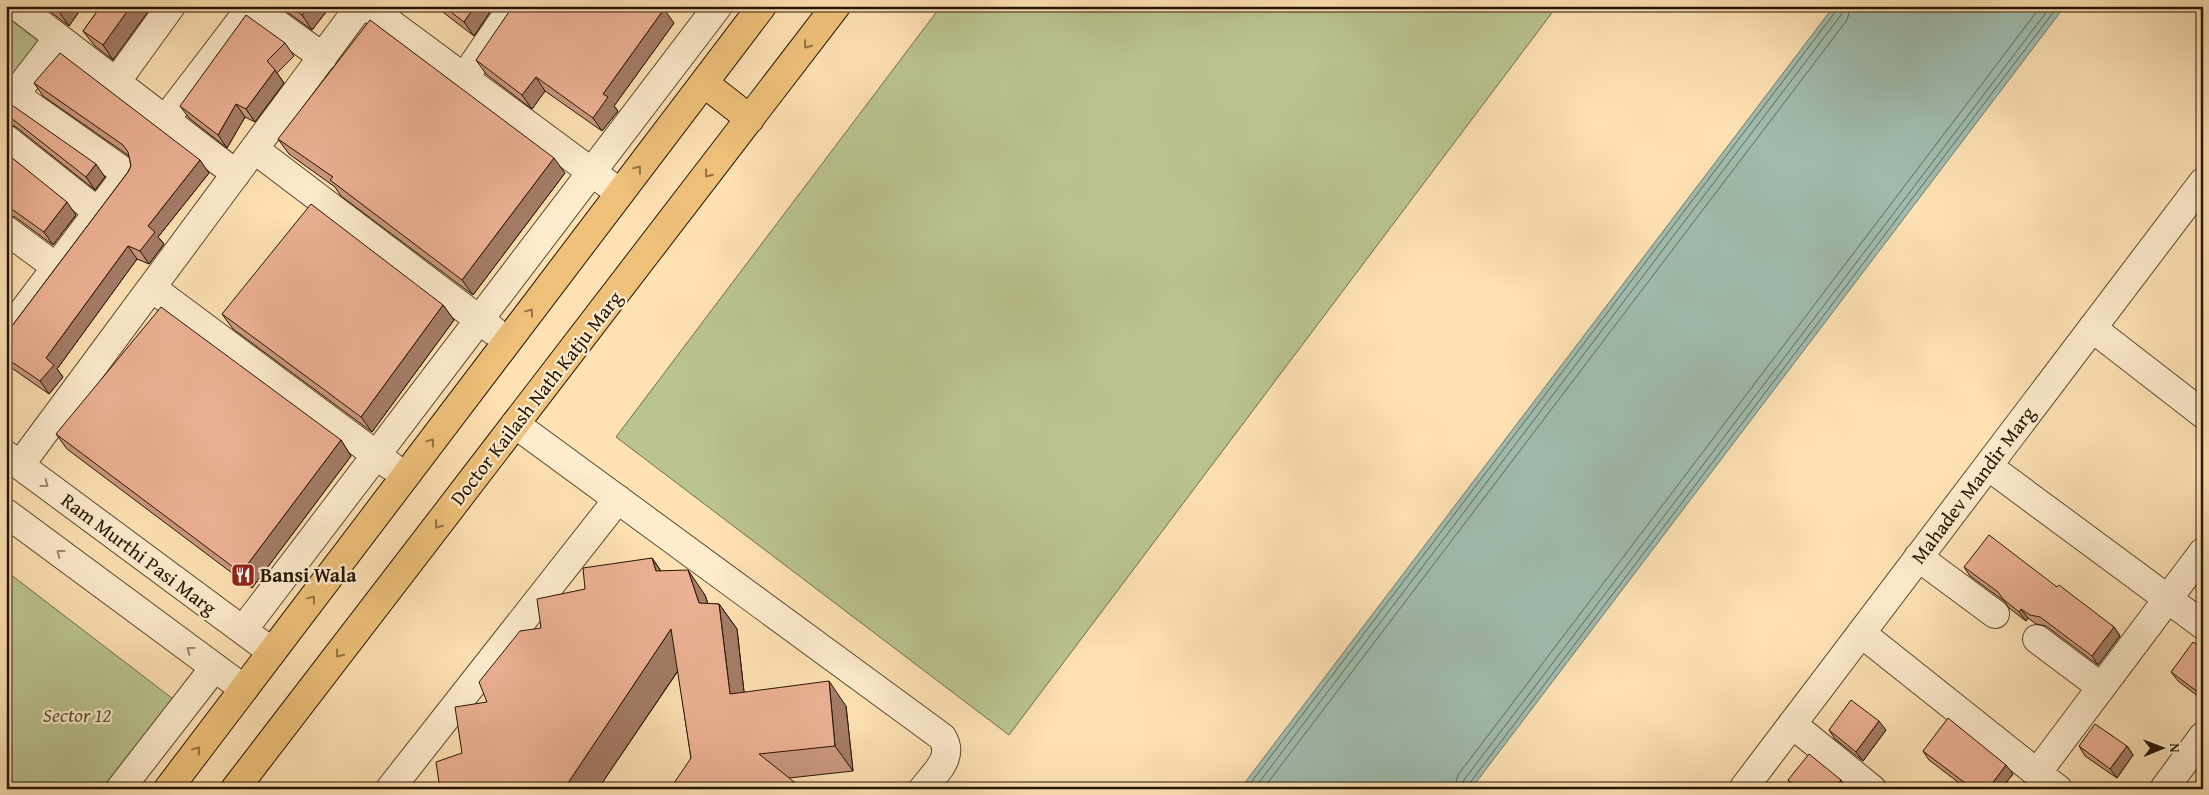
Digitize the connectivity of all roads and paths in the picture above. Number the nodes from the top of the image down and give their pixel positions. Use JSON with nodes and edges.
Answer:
{"nodes":[{"id":1,"x":17,"y":6,"type":"edge"},
{"id":2,"x":171,"y":6,"type":"edge"},
{"id":3,"x":360,"y":6,"type":"edge"},
{"id":4,"x":367,"y":6,"type":"edge"},
{"id":5,"x":513,"y":6,"type":"edge"},
{"id":6,"x":718,"y":6,"type":"edge"},
{"id":7,"x":762,"y":6,"type":"edge"},
{"id":8,"x":836,"y":6,"type":"edge"},
{"id":9,"x":72,"y":38,"type":"junction"},
{"id":10,"x":323,"y":57,"type":"junction"},
{"id":11,"x":464,"y":78,"type":"junction"},
{"id":12,"x":116,"y":82,"type":"junction"},
{"id":13,"x":704,"y":83,"type":"junction"},
{"id":14,"x":10,"y":100,"type":"edge"},
{"id":15,"x":750,"y":118,"type":"junction"},
{"id":16,"x":165,"y":120,"type":"junction"},
{"id":17,"x":6,"y":139,"type":"edge"},
{"id":18,"x":254,"y":149,"type":"junction"},
{"id":19,"x":591,"y":171,"type":"junction"},
{"id":20,"x":236,"y":174,"type":"junction"},
{"id":21,"x":620,"y":192,"type":"junction"},
{"id":22,"x":2198,"y":197,"type":"edge"},
{"id":23,"x":98,"y":212,"type":"junction"},
{"id":24,"x":6,"y":230,"type":"edge"},
{"id":25,"x":56,"y":267,"type":"junction"},
{"id":26,"x":152,"y":288,"type":"junction"},
{"id":27,"x":480,"y":320,"type":"junction"},
{"id":28,"x":9,"y":323,"type":"edge"},
{"id":29,"x":2092,"y":328,"type":"junction"},
{"id":30,"x":508,"y":341,"type":"junction"},
{"id":31,"x":2203,"y":414,"type":"edge"},
{"id":32,"x":516,"y":424,"type":"junction"},
{"id":33,"x":377,"y":456,"type":"junction"},
{"id":34,"x":13,"y":460,"type":"edge"},
{"id":35,"x":1988,"y":466,"type":"junction"},
{"id":36,"x":405,"y":477,"type":"junction"},
{"id":37,"x":618,"y":499,"type":"junction"},
{"id":38,"x":6,"y":513,"type":"edge"},
{"id":39,"x":2203,"y":552,"type":"edge"},
{"id":40,"x":1918,"y":557,"type":"junction"},
{"id":41,"x":2168,"y":599,"type":"junction"},
{"id":42,"x":1995,"y":614,"type":"dead end"},
{"id":43,"x":2203,"y":625,"type":"edge"},
{"id":44,"x":243,"y":630,"type":"junction"},
{"id":45,"x":1861,"y":633,"type":"junction"},
{"id":46,"x":2037,"y":639,"type":"dead end"},
{"id":47,"x":272,"y":652,"type":"junction"},
{"id":48,"x":214,"y":668,"type":"junction"},
{"id":49,"x":2101,"y":687,"type":"junction"},
{"id":50,"x":244,"y":689,"type":"junction"},
{"id":51,"x":1792,"y":724,"type":"junction"},
{"id":52,"x":2203,"y":736,"type":"edge"},
{"id":53,"x":2037,"y":773,"type":"junction"},
{"id":54,"x":120,"y":789,"type":"edge"},
{"id":55,"x":168,"y":789,"type":"edge"},
{"id":56,"x":235,"y":789,"type":"edge"},
{"id":57,"x":390,"y":789,"type":"edge"},
{"id":58,"x":923,"y":789,"type":"edge"},
{"id":59,"x":1743,"y":789,"type":"edge"},
{"id":60,"x":1872,"y":789,"type":"edge"},
{"id":61,"x":2058,"y":789,"type":"edge"},
{"id":62,"x":2164,"y":789,"type":"edge"}],
"edges":[{"from":1,"to":9,"type":"street"},
{"from":2,"to":12,"type":"street"},
{"from":3,"to":10,"type":"street"},
{"from":4,"to":11,"type":"street"},
{"from":5,"to":11,"type":"street"},
{"from":6,"to":19,"type":"street"},
{"from":7,"to":13,"type":"main road"},
{"from":8,"to":15,"type":"main road","name":"Doctor Kailash Nath Katju Marg","one_way":true},
{"from":9,"to":12,"type":"street"},
{"from":9,"to":14,"type":"street"},
{"from":10,"to":16,"type":"street"},
{"from":10,"to":18,"type":"street"},
{"from":11,"to":19,"type":"street"},
{"from":12,"to":16,"type":"street"},
{"from":13,"to":15,"type":"main road"},
{"from":21,"to":13,"type":"main road","one_way":true},
{"from":14,"to":23,"type":"street"},
{"from":15,"to":32,"type":"main road","name":"Doctor Kailash Nath Katju Marg","one_way":true},
{"from":16,"to":20,"type":"street"},
{"from":17,"to":23,"type":"street"},
{"from":18,"to":20,"type":"street"},
{"from":18,"to":27,"type":"street"},
{"from":19,"to":21,"type":"street"},
{"from":19,"to":27,"type":"street"},
{"from":20,"to":26,"type":"street"},
{"from":30,"to":21,"type":"main road","one_way":true},
{"from":22,"to":29,"type":"street","name":"Mahadev Mandir Marg"},
{"from":23,"to":25,"type":"street"},
{"from":24,"to":25,"type":"street"},
{"from":25,"to":28,"type":"street"},
{"from":26,"to":33,"type":"street"},
{"from":26,"to":34,"type":"street"},
{"from":27,"to":30,"type":"street"},
{"from":27,"to":33,"type":"street"},
{"from":29,"to":31,"type":"street"},
{"from":29,"to":35,"type":"street","name":"Mahadev Mandir Marg"},
{"from":36,"to":30,"type":"main road","one_way":true},
{"from":32,"to":37,"type":"street"},
{"from":32,"to":56,"type":"main road","name":"Doctor Kailash Nath Katju Marg","one_way":true},
{"from":33,"to":36,"type":"street"},
{"from":33,"to":44,"type":"street"},
{"from":34,"to":44,"type":"street","name":"Ram Murthi Pasi Marg","one_way":true},
{"from":35,"to":40,"type":"street","name":"Mahadev Mandir Marg"},
{"from":35,"to":41,"type":"street"},
{"from":47,"to":36,"type":"main road","one_way":true},
{"from":37,"to":57,"type":"street"},
{"from":37,"to":58,"type":"street"},
{"from":48,"to":38,"type":"street","one_way":true},
{"from":39,"to":41,"type":"street"},
{"from":40,"to":42,"type":"street"},
{"from":40,"to":45,"type":"street","name":"Mahadev Mandir Marg"},
{"from":41,"to":43,"type":"street"},
{"from":41,"to":49,"type":"street"},
{"from":44,"to":47,"type":"street","name":"Ram Murthi Pasi Marg"},
{"from":45,"to":51,"type":"street","name":"Mahadev Mandir Marg"},
{"from":45,"to":53,"type":"street"},
{"from":46,"to":49,"type":"street"},
{"from":47,"to":50,"type":"main road"},
{"from":48,"to":50,"type":"street"},
{"from":48,"to":54,"type":"street"},
{"from":49,"to":53,"type":"street"},
{"from":55,"to":50,"type":"main road","one_way":true},
{"from":51,"to":59,"type":"street","name":"Mahadev Mandir Marg"},
{"from":51,"to":60,"type":"street"},
{"from":52,"to":62,"type":"street"},
{"from":53,"to":61,"type":"street"}]}
